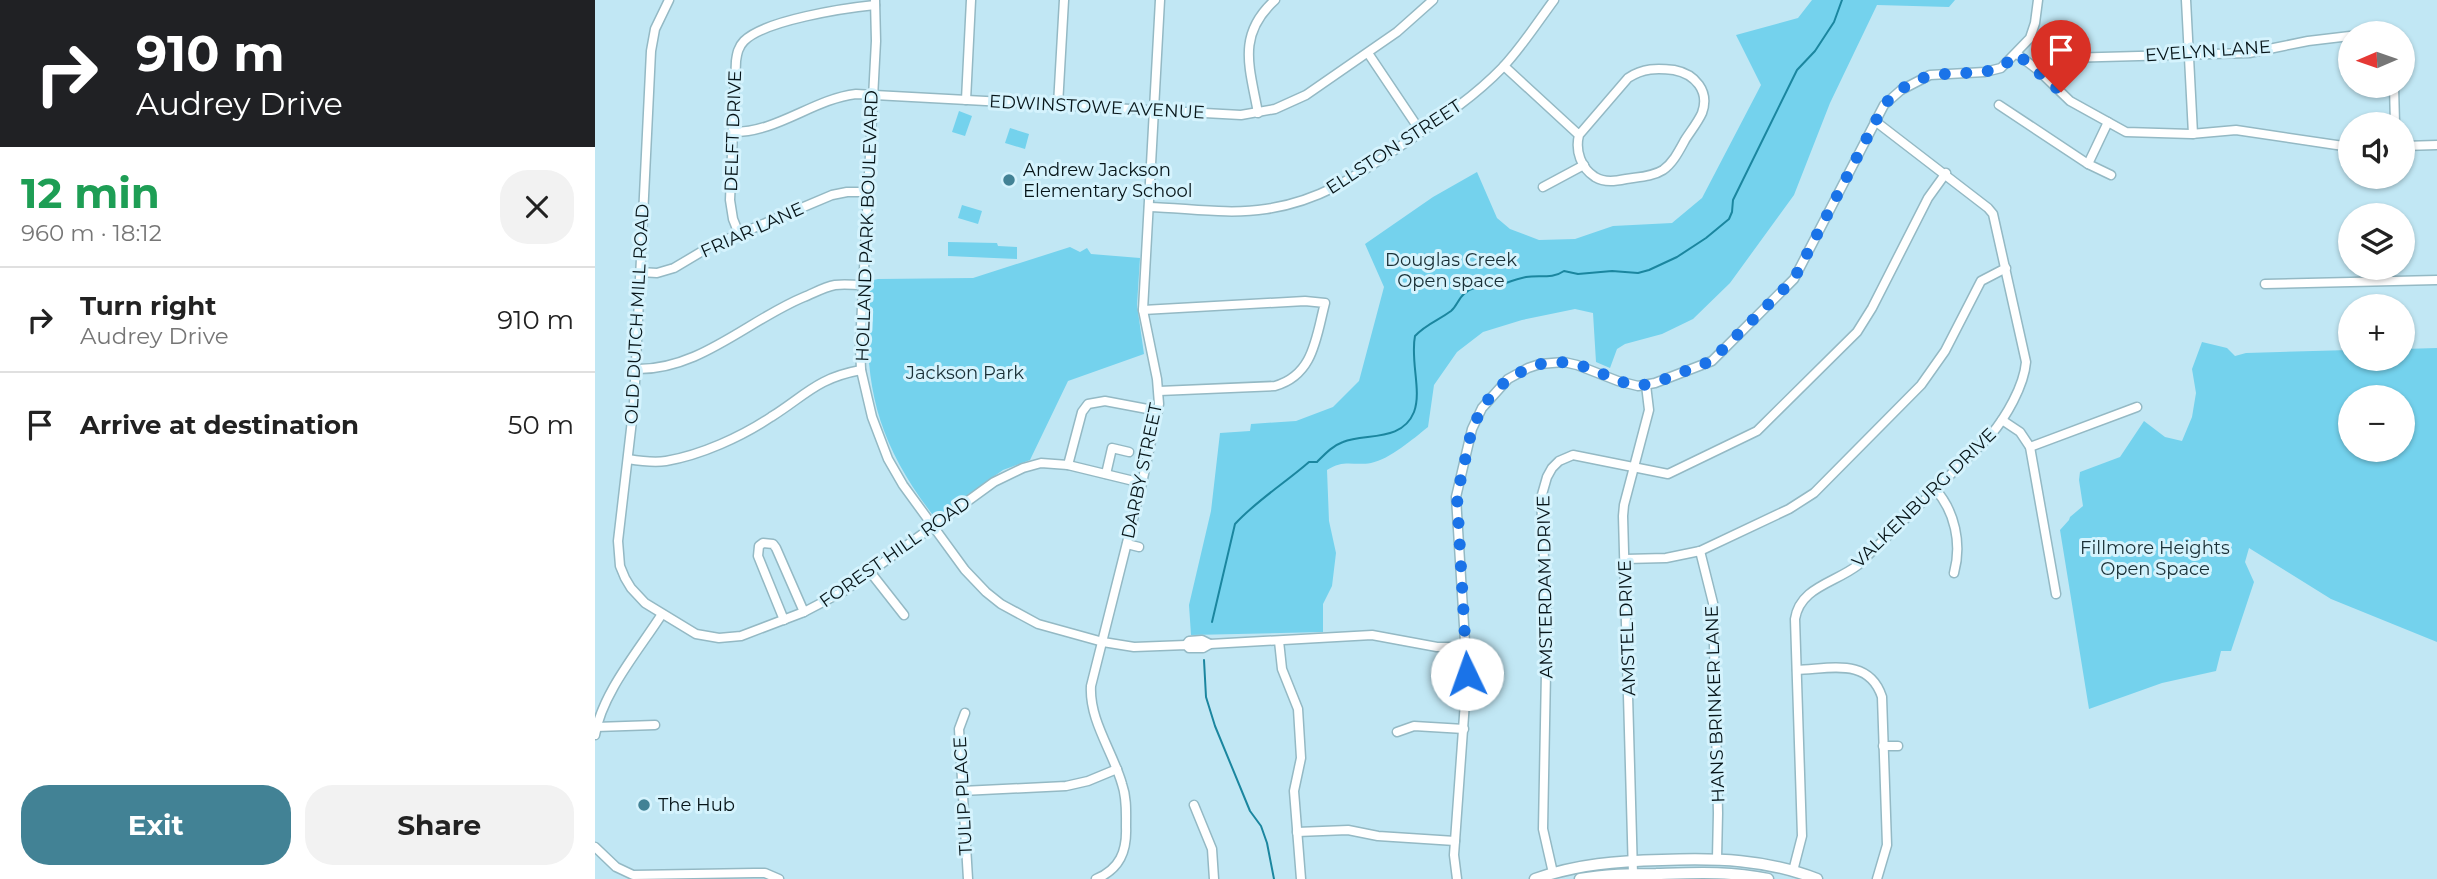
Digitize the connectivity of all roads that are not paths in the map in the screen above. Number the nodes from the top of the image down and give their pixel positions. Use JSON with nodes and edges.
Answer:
{"nodes":[{"id":1,"x":669,"y":0,"type":"edge"},
{"id":2,"x":971,"y":0,"type":"edge"},
{"id":3,"x":1064,"y":0,"type":"edge"},
{"id":4,"x":1160,"y":0,"type":"edge"},
{"id":5,"x":1275,"y":0,"type":"edge"},
{"id":6,"x":1433,"y":0,"type":"edge"},
{"id":7,"x":1554,"y":0,"type":"edge"},
{"id":8,"x":2038,"y":0,"type":"edge"},
{"id":9,"x":2186,"y":0,"type":"edge"},
{"id":10,"x":875,"y":3,"type":"edge"},
{"id":11,"x":2338,"y":37,"type":"edge"},
{"id":12,"x":1368,"y":53,"type":"junction"},
{"id":13,"x":2017,"y":54,"type":"junction"},
{"id":14,"x":2188,"y":54,"type":"junction"},
{"id":15,"x":2065,"y":58,"type":"dead end"},
{"id":16,"x":1504,"y":66,"type":"junction"},
{"id":17,"x":873,"y":95,"type":"junction"},
{"id":18,"x":966,"y":100,"type":"junction"},
{"id":19,"x":1058,"y":105,"type":"junction"},
{"id":20,"x":1999,"y":105,"type":"dead end"},
{"id":21,"x":1154,"y":110,"type":"junction"},
{"id":22,"x":1258,"y":113,"type":"junction"},
{"id":23,"x":1875,"y":121,"type":"junction"},
{"id":24,"x":2108,"y":122,"type":"junction"},
{"id":25,"x":732,"y":132,"type":"junction"},
{"id":26,"x":1421,"y":132,"type":"junction"},
{"id":27,"x":2193,"y":134,"type":"junction"},
{"id":28,"x":1579,"y":135,"type":"junction"},
{"id":29,"x":2338,"y":145,"type":"edge"},
{"id":30,"x":2437,"y":145,"type":"edge"},
{"id":31,"x":2415,"y":146,"type":"edge"},
{"id":32,"x":2088,"y":164,"type":"junction"},
{"id":33,"x":1584,"y":165,"type":"junction"},
{"id":34,"x":1945,"y":173,"type":"junction"},
{"id":35,"x":2111,"y":175,"type":"dead end"},
{"id":36,"x":1543,"y":187,"type":"dead end"},
{"id":37,"x":867,"y":192,"type":"junction"},
{"id":38,"x":1149,"y":206,"type":"junction"},
{"id":39,"x":739,"y":234,"type":"junction"},
{"id":40,"x":2006,"y":268,"type":"junction"},
{"id":41,"x":640,"y":272,"type":"junction"},
{"id":42,"x":2437,"y":280,"type":"edge"},
{"id":43,"x":2265,"y":284,"type":"dead end"},
{"id":44,"x":862,"y":285,"type":"junction"},
{"id":45,"x":1143,"y":310,"type":"junction"},
{"id":46,"x":635,"y":369,"type":"junction"},
{"id":47,"x":861,"y":370,"type":"junction"},
{"id":48,"x":1646,"y":385,"type":"junction"},
{"id":49,"x":1159,"y":391,"type":"junction"},
{"id":50,"x":2137,"y":407,"type":"dead end"},
{"id":51,"x":1158,"y":411,"type":"junction"},
{"id":52,"x":2002,"y":420,"type":"junction"},
{"id":53,"x":2030,"y":447,"type":"junction"},
{"id":54,"x":1129,"y":452,"type":"dead end"},
{"id":55,"x":628,"y":459,"type":"junction"},
{"id":56,"x":1068,"y":465,"type":"junction"},
{"id":57,"x":1633,"y":468,"type":"junction"},
{"id":58,"x":1106,"y":474,"type":"junction"},
{"id":59,"x":1142,"y":483,"type":"junction"},
{"id":60,"x":1935,"y":489,"type":"junction"},
{"id":61,"x":933,"y":528,"type":"junction"},
{"id":62,"x":1127,"y":544,"type":"junction"},
{"id":63,"x":1139,"y":547,"type":"dead end"},
{"id":64,"x":1700,"y":551,"type":"junction"},
{"id":65,"x":1625,"y":558,"type":"junction"},
{"id":66,"x":871,"y":573,"type":"junction"},
{"id":67,"x":1954,"y":573,"type":"dead end"},
{"id":68,"x":2056,"y":594,"type":"dead end"},
{"id":69,"x":804,"y":612,"type":"junction"},
{"id":70,"x":661,"y":614,"type":"junction"},
{"id":71,"x":904,"y":615,"type":"dead end"},
{"id":72,"x":784,"y":620,"type":"junction"},
{"id":73,"x":1279,"y":641,"type":"junction"},
{"id":74,"x":1103,"y":642,"type":"junction"},
{"id":75,"x":1465,"y":647,"type":"junction"},
{"id":76,"x":1797,"y":670,"type":"junction"},
{"id":77,"x":965,"y":713,"type":"dead end"},
{"id":78,"x":655,"y":725,"type":"dead end"},
{"id":79,"x":1464,"y":729,"type":"junction"},
{"id":80,"x":596,"y":731,"type":"edge"},
{"id":81,"x":1397,"y":732,"type":"dead end"},
{"id":82,"x":1883,"y":746,"type":"junction"},
{"id":83,"x":1899,"y":746,"type":"dead end"},
{"id":84,"x":1117,"y":769,"type":"junction"},
{"id":85,"x":962,"y":792,"type":"junction"},
{"id":86,"x":1194,"y":805,"type":"dead end"},
{"id":87,"x":1297,"y":832,"type":"junction"},
{"id":88,"x":1455,"y":841,"type":"junction"},
{"id":89,"x":595,"y":847,"type":"edge"},
{"id":90,"x":1717,"y":858,"type":"junction"},
{"id":91,"x":1633,"y":861,"type":"junction"},
{"id":92,"x":1793,"y":871,"type":"junction"},
{"id":93,"x":1553,"y":873,"type":"junction"},
{"id":94,"x":1633,"y":874,"type":"junction"},
{"id":95,"x":1674,"y":876,"type":"edge"},
{"id":96,"x":779,"y":879,"type":"edge"},
{"id":97,"x":968,"y":879,"type":"edge"},
{"id":98,"x":1096,"y":879,"type":"edge"},
{"id":99,"x":1214,"y":879,"type":"edge"},
{"id":100,"x":1301,"y":879,"type":"edge"},
{"id":101,"x":1457,"y":879,"type":"edge"},
{"id":102,"x":1535,"y":879,"type":"edge"},
{"id":103,"x":1580,"y":879,"type":"edge"},
{"id":104,"x":1768,"y":879,"type":"edge"},
{"id":105,"x":1817,"y":879,"type":"edge"},
{"id":106,"x":1877,"y":879,"type":"edge"}],
"edges":[{"from":1,"to":41,"type":"street","name":"OLD DUTCH MILL ROAD"},
{"from":2,"to":18,"type":"street"},
{"from":3,"to":19,"type":"street"},
{"from":4,"to":21,"type":"street","name":"DARBY STREET"},
{"from":5,"to":22,"type":"street"},
{"from":6,"to":12,"type":"street","name":"EDWINSTOWE AVENUE"},
{"from":7,"to":16,"type":"street","name":"ELLSTON STREET"},
{"from":8,"to":13,"type":"street"},
{"from":9,"to":14,"type":"street"},
{"from":10,"to":17,"type":"street","name":"HOLLAND PARK BOULEVARD"},
{"from":10,"to":25,"type":"street","name":"DELFT DRIVE"},
{"from":11,"to":14,"type":"street","name":"EVELYN LANE"},
{"from":12,"to":22,"type":"street","name":"EDWINSTOWE AVENUE"},
{"from":12,"to":26,"type":"street"},
{"from":13,"to":23,"type":"street"},
{"from":13,"to":24,"type":"street"},
{"from":14,"to":15,"type":"street","name":"EVELYN LANE"},
{"from":14,"to":27,"type":"street"},
{"from":16,"to":26,"type":"street","name":"ELLSTON STREET"},
{"from":16,"to":28,"type":"street"},
{"from":17,"to":18,"type":"street","name":"EDWINSTOWE AVENUE"},
{"from":17,"to":25,"type":"street","name":"EDWINSTOWE AVENUE"},
{"from":17,"to":37,"type":"street","name":"HOLLAND PARK BOULEVARD"},
{"from":18,"to":19,"type":"street","name":"EDWINSTOWE AVENUE"},
{"from":19,"to":21,"type":"street","name":"EDWINSTOWE AVENUE"},
{"from":20,"to":32,"type":"street"},
{"from":21,"to":22,"type":"street","name":"EDWINSTOWE AVENUE"},
{"from":21,"to":38,"type":"street","name":"DARBY STREET"},
{"from":23,"to":34,"type":"street","name":"VALKENBURG DRIVE"},
{"from":23,"to":48,"type":"street"},
{"from":24,"to":27,"type":"street"},
{"from":24,"to":32,"type":"street"},
{"from":25,"to":39,"type":"street","name":"DELFT DRIVE"},
{"from":26,"to":38,"type":"street","name":"ELLSTON STREET"},
{"from":27,"to":29,"type":"street"},
{"from":28,"to":33,"type":"street"},
{"from":28,"to":33,"type":"street"},
{"from":30,"to":31,"type":"street"},
{"from":32,"to":35,"type":"street"},
{"from":33,"to":36,"type":"street"},
{"from":34,"to":40,"type":"street","name":"VALKENBURG DRIVE"},
{"from":34,"to":57,"type":"street","name":"AMSTERDAM DRIVE"},
{"from":37,"to":39,"type":"street","name":"FRIAR LANE"},
{"from":37,"to":44,"type":"street","name":"HOLLAND PARK BOULEVARD"},
{"from":38,"to":45,"type":"street","name":"DARBY STREET"},
{"from":39,"to":41,"type":"street","name":"FRIAR LANE"},
{"from":40,"to":52,"type":"street","name":"VALKENBURG DRIVE"},
{"from":40,"to":64,"type":"street"},
{"from":41,"to":46,"type":"street","name":"OLD DUTCH MILL ROAD"},
{"from":42,"to":43,"type":"street"},
{"from":44,"to":46,"type":"street"},
{"from":44,"to":47,"type":"street","name":"HOLLAND PARK BOULEVARD"},
{"from":45,"to":49,"type":"street","name":"DARBY STREET"},
{"from":45,"to":49,"type":"street"},
{"from":46,"to":55,"type":"street","name":"OLD DUTCH MILL ROAD"},
{"from":47,"to":55,"type":"street"},
{"from":47,"to":61,"type":"street","name":"HOLLAND PARK BOULEVARD"},
{"from":48,"to":57,"type":"street","name":"AMSTEL DRIVE"},
{"from":48,"to":75,"type":"street"},
{"from":49,"to":51,"type":"street","name":"DARBY STREET"},
{"from":50,"to":53,"type":"street"},
{"from":51,"to":56,"type":"street"},
{"from":51,"to":59,"type":"street","name":"DARBY STREET"},
{"from":52,"to":53,"type":"street"},
{"from":52,"to":60,"type":"street","name":"VALKENBURG DRIVE"},
{"from":53,"to":68,"type":"street"},
{"from":54,"to":58,"type":"street"},
{"from":55,"to":70,"type":"street","name":"OLD DUTCH MILL ROAD"},
{"from":56,"to":58,"type":"street","name":"FOREST HILL ROAD"},
{"from":56,"to":61,"type":"street","name":"FOREST HILL ROAD"},
{"from":57,"to":65,"type":"street","name":"AMSTEL DRIVE"},
{"from":57,"to":93,"type":"street","name":"AMSTERDAM DRIVE"},
{"from":58,"to":59,"type":"street","name":"FOREST HILL ROAD"},
{"from":59,"to":62,"type":"street","name":"DARBY STREET"},
{"from":60,"to":67,"type":"street"},
{"from":60,"to":76,"type":"street","name":"VALKENBURG DRIVE"},
{"from":61,"to":66,"type":"street","name":"FOREST HILL ROAD"},
{"from":61,"to":74,"type":"street","name":"HOLLAND PARK BOULEVARD"},
{"from":62,"to":63,"type":"street"},
{"from":62,"to":74,"type":"street","name":"DARBY STREET"},
{"from":64,"to":65,"type":"street"},
{"from":64,"to":90,"type":"street","name":"HANS BRINKER LANE"},
{"from":65,"to":91,"type":"street","name":"AMSTEL DRIVE"},
{"from":66,"to":69,"type":"street","name":"FOREST HILL ROAD"},
{"from":66,"to":71,"type":"street"},
{"from":69,"to":72,"type":"street","name":"FOREST HILL ROAD"},
{"from":69,"to":72,"type":"street"},
{"from":70,"to":72,"type":"street","name":"FOREST HILL ROAD"},
{"from":70,"to":80,"type":"street"},
{"from":73,"to":74,"type":"street","name":"HOLLAND PARK BOULEVARD"},
{"from":73,"to":75,"type":"street","name":"HOLLAND PARK BOULEVARD"},
{"from":73,"to":87,"type":"street"},
{"from":74,"to":84,"type":"street","name":"DARBY STREET"},
{"from":75,"to":79,"type":"street"},
{"from":76,"to":82,"type":"street"},
{"from":76,"to":92,"type":"street","name":"VALKENBURG DRIVE"},
{"from":77,"to":85,"type":"street","name":"TULIP PLACE"},
{"from":78,"to":80,"type":"street"},
{"from":79,"to":81,"type":"street"},
{"from":79,"to":88,"type":"street"},
{"from":82,"to":83,"type":"street"},
{"from":82,"to":106,"type":"street"},
{"from":84,"to":85,"type":"street"},
{"from":84,"to":98,"type":"street","name":"DARBY STREET"},
{"from":85,"to":97,"type":"street","name":"TULIP PLACE"},
{"from":86,"to":99,"type":"street"},
{"from":87,"to":88,"type":"street"},
{"from":87,"to":100,"type":"street"},
{"from":88,"to":101,"type":"street"},
{"from":89,"to":96,"type":"street"},
{"from":90,"to":91,"type":"main road"},
{"from":90,"to":92,"type":"main road"},
{"from":91,"to":93,"type":"main road"},
{"from":91,"to":94,"type":"street","name":"AMSTEL DRIVE"},
{"from":92,"to":105,"type":"main road"},
{"from":93,"to":102,"type":"main road"},
{"from":94,"to":95,"type":"main road"},
{"from":94,"to":103,"type":"main road"},
{"from":95,"to":104,"type":"main road"}]}
